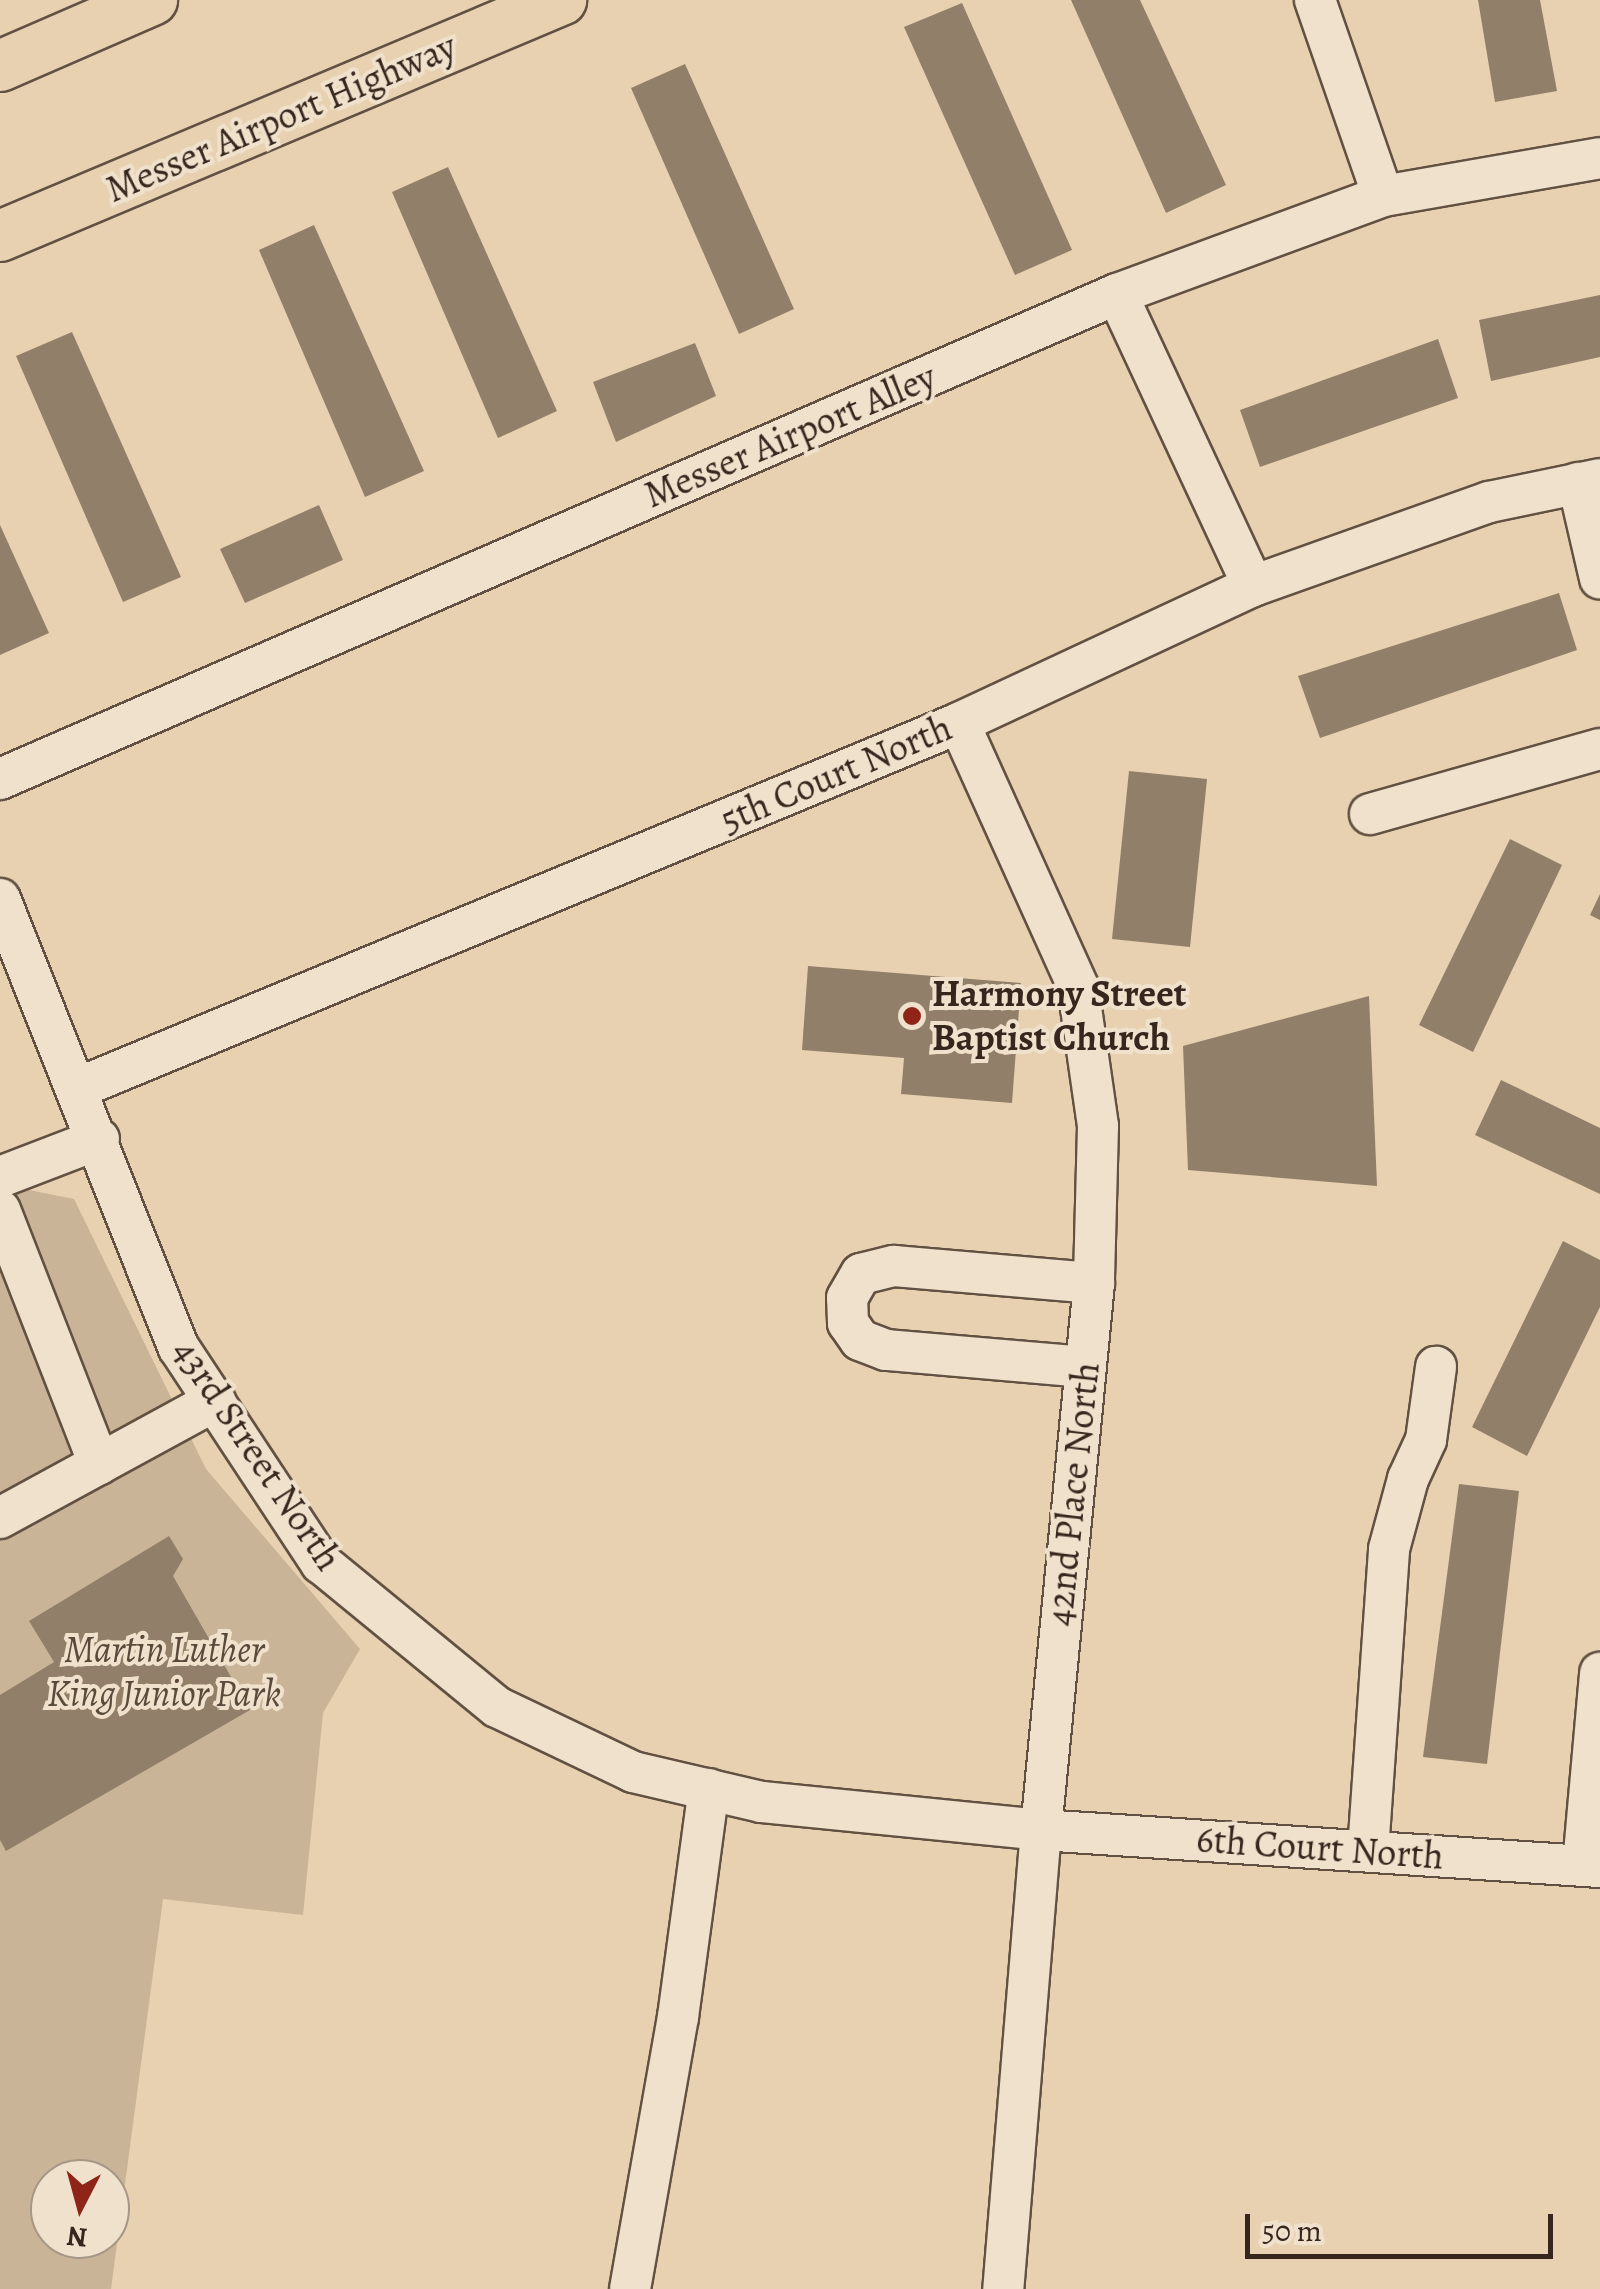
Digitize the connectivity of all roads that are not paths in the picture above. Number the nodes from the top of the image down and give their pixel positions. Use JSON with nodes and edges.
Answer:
{"nodes":[{"id":1,"x":152,"y":0,"type":"edge"},
{"id":2,"x":562,"y":0,"type":"edge"},
{"id":3,"x":1315,"y":0,"type":"edge"},
{"id":4,"x":0,"y":66,"type":"edge"},
{"id":5,"x":1600,"y":158,"type":"edge"},
{"id":6,"x":1383,"y":196,"type":"junction"},
{"id":7,"x":0,"y":236,"type":"edge"},
{"id":8,"x":1117,"y":294,"type":"junction"},
{"id":9,"x":1589,"y":481,"type":"edge"},
{"id":10,"x":1600,"y":578,"type":"edge"},
{"id":11,"x":1253,"y":586,"type":"junction"},
{"id":12,"x":959,"y":723,"type":"junction"},
{"id":13,"x":1600,"y":749,"type":"edge"},
{"id":14,"x":0,"y":779,"type":"edge"},
{"id":15,"x":1370,"y":814,"type":"dead end"},
{"id":16,"x":0,"y":899,"type":"edge"},
{"id":17,"x":78,"y":1088,"type":"junction"},
{"id":18,"x":99,"y":1139,"type":"junction"},
{"id":19,"x":0,"y":1177,"type":"edge"},
{"id":20,"x":0,"y":1210,"type":"edge"},
{"id":21,"x":1094,"y":1282,"type":"junction"},
{"id":22,"x":1436,"y":1366,"type":"dead end"},
{"id":23,"x":1086,"y":1368,"type":"junction"},
{"id":24,"x":214,"y":1401,"type":"junction"},
{"id":25,"x":99,"y":1464,"type":"junction"},
{"id":26,"x":0,"y":1517,"type":"edge"},
{"id":27,"x":1600,"y":1673,"type":"edge"},
{"id":28,"x":709,"y":1790,"type":"junction"},
{"id":29,"x":1041,"y":1830,"type":"junction"},
{"id":30,"x":1368,"y":1851,"type":"junction"},
{"id":31,"x":1591,"y":1866,"type":"edge"},
{"id":32,"x":630,"y":2289,"type":"edge"},
{"id":33,"x":1003,"y":2289,"type":"edge"}],
"edges":[{"from":1,"to":4,"type":"main road"},
{"from":2,"to":7,"type":"main road","name":"Messer Airport Highway"},
{"from":3,"to":6,"type":"street"},
{"from":5,"to":6,"type":"street","name":"Messer Airport Alley"},
{"from":6,"to":8,"type":"street","name":"Messer Airport Alley"},
{"from":8,"to":11,"type":"street"},
{"from":8,"to":14,"type":"street","name":"Messer Airport Alley"},
{"from":9,"to":10,"type":"street"},
{"from":9,"to":11,"type":"street","name":"5th Court North"},
{"from":11,"to":12,"type":"street","name":"5th Court North"},
{"from":12,"to":17,"type":"street","name":"5th Court North"},
{"from":12,"to":21,"type":"street","name":"42nd Place North"},
{"from":13,"to":15,"type":"street"},
{"from":16,"to":17,"type":"street","name":"43rd Street North"},
{"from":17,"to":18,"type":"street","name":"43rd Street North"},
{"from":18,"to":19,"type":"street"},
{"from":18,"to":24,"type":"street","name":"43rd Street North"},
{"from":20,"to":25,"type":"street"},
{"from":21,"to":23,"type":"street","name":"42nd Place North"},
{"from":21,"to":23,"type":"street"},
{"from":22,"to":30,"type":"street"},
{"from":23,"to":29,"type":"street","name":"42nd Place North"},
{"from":24,"to":25,"type":"street"},
{"from":24,"to":28,"type":"street","name":"43rd Street North"},
{"from":25,"to":26,"type":"street"},
{"from":27,"to":31,"type":"street"},
{"from":28,"to":29,"type":"street","name":"43rd Street North"},
{"from":28,"to":32,"type":"street"},
{"from":29,"to":30,"type":"street","name":"6th Court North"},
{"from":29,"to":33,"type":"street","name":"42nd Place North"},
{"from":30,"to":31,"type":"street","name":"6th Court North"}]}
